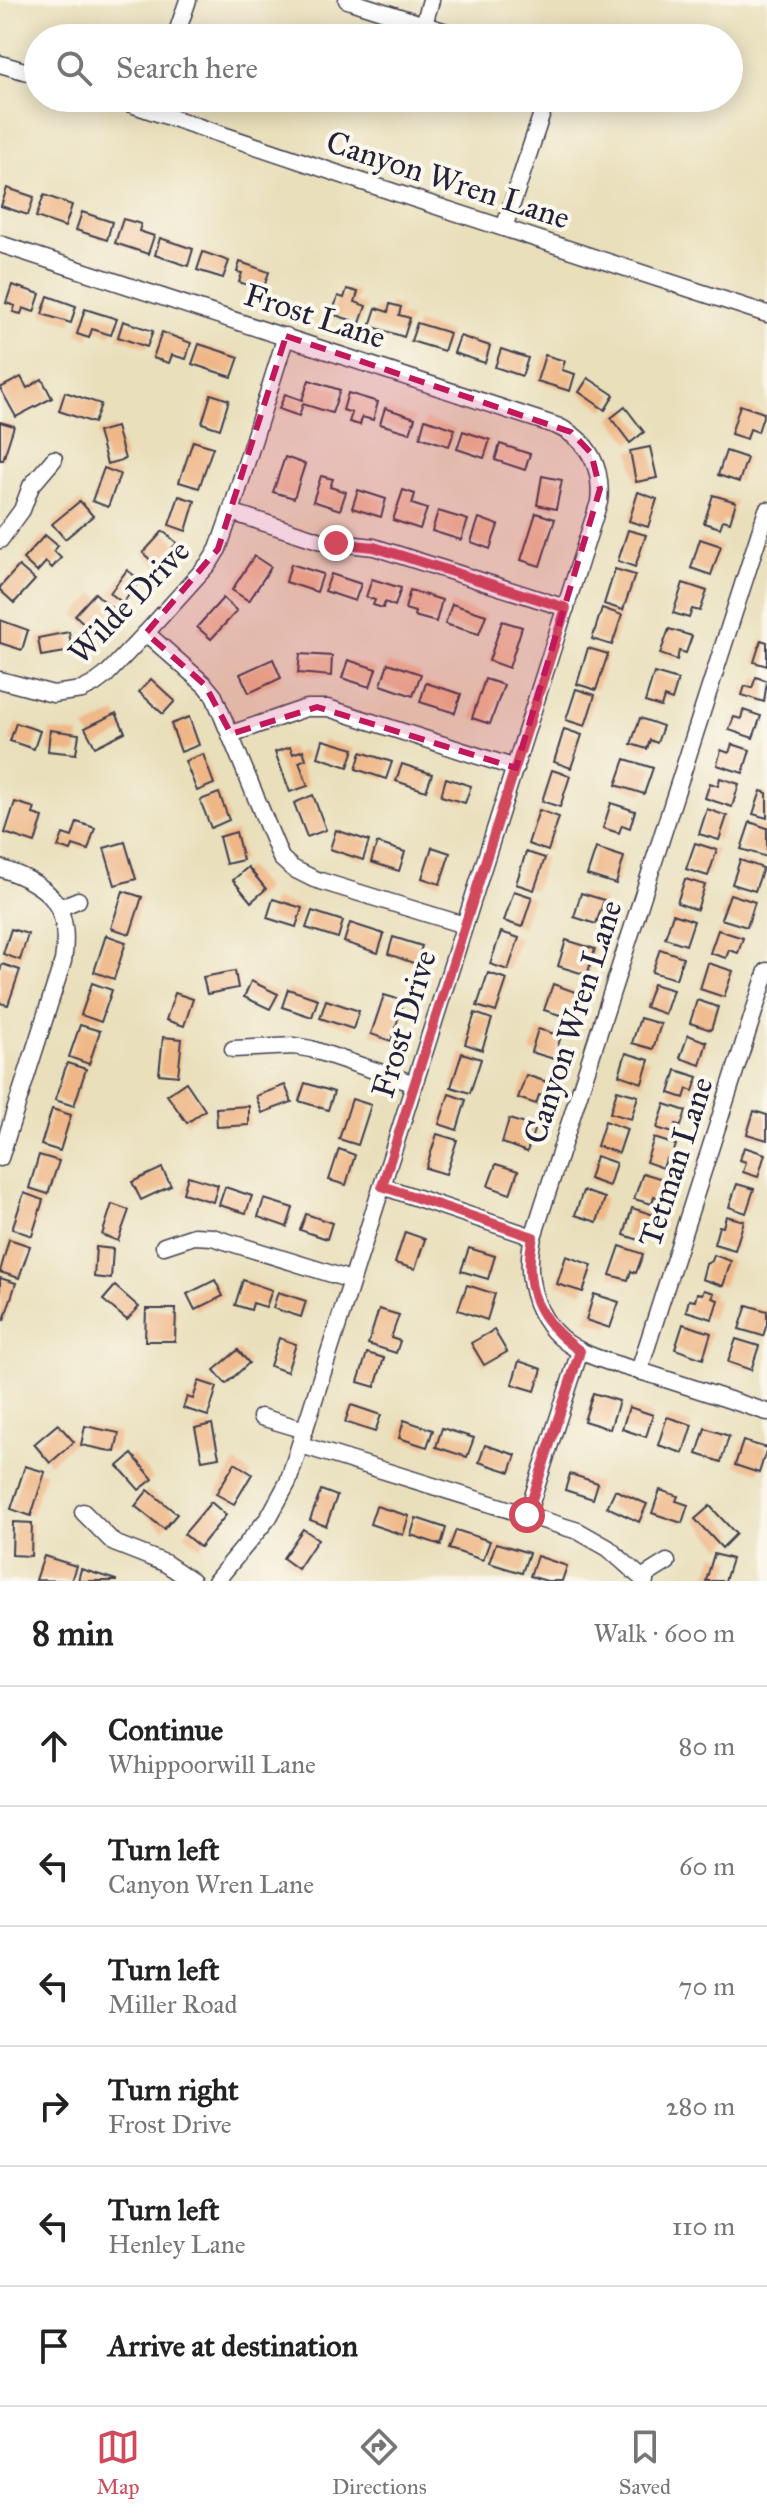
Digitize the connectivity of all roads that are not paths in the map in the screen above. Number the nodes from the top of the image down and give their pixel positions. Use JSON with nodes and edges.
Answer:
{"nodes":[{"id":1,"x":188,"y":0,"type":"edge"},
{"id":2,"x":347,"y":0,"type":"edge"},
{"id":3,"x":431,"y":0,"type":"edge"},
{"id":4,"x":180,"y":24,"type":"edge"},
{"id":5,"x":424,"y":24,"type":"joint"},
{"id":6,"x":0,"y":64,"type":"edge"},
{"id":7,"x":24,"y":71,"type":"edge"},
{"id":8,"x":175,"y":112,"type":"edge"},
{"id":9,"x":542,"y":112,"type":"edge"},
{"id":10,"x":504,"y":228,"type":"junction"},
{"id":11,"x":0,"y":244,"type":"edge"},
{"id":12,"x":767,"y":314,"type":"edge"},
{"id":13,"x":286,"y":336,"type":"junction"},
{"id":14,"x":54,"y":459,"type":"dead end"},
{"id":15,"x":596,"y":465,"type":"joint"},
{"id":16,"x":767,"y":510,"type":"edge"},
{"id":17,"x":231,"y":512,"type":"junction"},
{"id":18,"x":0,"y":540,"type":"edge"},
{"id":19,"x":749,"y":565,"type":"junction"},
{"id":20,"x":767,"y":571,"type":"edge"},
{"id":21,"x":566,"y":608,"type":"junction"},
{"id":22,"x":146,"y":633,"type":"junction"},
{"id":23,"x":0,"y":680,"type":"edge"},
{"id":24,"x":231,"y":734,"type":"junction"},
{"id":25,"x":516,"y":768,"type":"junction"},
{"id":26,"x":0,"y":868,"type":"edge"},
{"id":27,"x":78,"y":900,"type":"dead end"},
{"id":28,"x":59,"y":908,"type":"junction"},
{"id":29,"x":464,"y":925,"type":"junction"},
{"id":30,"x":767,"y":971,"type":"edge"},
{"id":31,"x":233,"y":1049,"type":"dead end"},
{"id":32,"x":415,"y":1084,"type":"junction"},
{"id":33,"x":0,"y":1158,"type":"edge"},
{"id":34,"x":382,"y":1186,"type":"junction"},
{"id":35,"x":533,"y":1237,"type":"junction"},
{"id":36,"x":164,"y":1246,"type":"dead end"},
{"id":37,"x":351,"y":1280,"type":"junction"},
{"id":38,"x":580,"y":1351,"type":"junction"},
{"id":39,"x":639,"y":1371,"type":"junction"},
{"id":40,"x":767,"y":1412,"type":"edge"},
{"id":41,"x":261,"y":1417,"type":"dead end"},
{"id":42,"x":303,"y":1438,"type":"junction"},
{"id":43,"x":83,"y":1512,"type":"dead end"},
{"id":44,"x":527,"y":1515,"type":"junction"},
{"id":45,"x":667,"y":1562,"type":"dead end"},
{"id":46,"x":644,"y":1579,"type":"edge"},
{"id":47,"x":192,"y":1581,"type":"edge"},
{"id":48,"x":216,"y":1581,"type":"edge"}],
"edges":[{"from":1,"to":4,"type":"street"},
{"from":2,"to":5,"type":"street"},
{"from":3,"to":5,"type":"street"},
{"from":6,"to":7,"type":"street"},
{"from":8,"to":10,"type":"street","name":"Canyon Wren Lane"},
{"from":9,"to":10,"type":"street"},
{"from":10,"to":12,"type":"street","name":"Canyon Wren Lane"},
{"from":11,"to":13,"type":"street","name":"Frost Lane"},
{"from":13,"to":15,"type":"street","name":"Frost Lane"},
{"from":13,"to":17,"type":"street","name":"Wilde Drive"},
{"from":14,"to":18,"type":"street"},
{"from":15,"to":21,"type":"street","name":"Frost Drive"},
{"from":16,"to":19,"type":"street","name":"Canyon Wren Lane"},
{"from":17,"to":21,"type":"street"},
{"from":17,"to":22,"type":"street","name":"Wilde Drive"},
{"from":19,"to":20,"type":"street"},
{"from":19,"to":35,"type":"street","name":"Canyon Wren Lane"},
{"from":21,"to":25,"type":"street","name":"Frost Drive"},
{"from":22,"to":23,"type":"street","name":"Wilde Drive"},
{"from":22,"to":24,"type":"street"},
{"from":24,"to":25,"type":"street"},
{"from":24,"to":29,"type":"street"},
{"from":25,"to":29,"type":"street","name":"Frost Drive"},
{"from":26,"to":28,"type":"street"},
{"from":27,"to":28,"type":"street"},
{"from":28,"to":33,"type":"street"},
{"from":29,"to":32,"type":"street","name":"Frost Drive"},
{"from":30,"to":39,"type":"street","name":"Tetman Lane"},
{"from":31,"to":32,"type":"street"},
{"from":32,"to":34,"type":"street","name":"Frost Drive"},
{"from":34,"to":35,"type":"street"},
{"from":34,"to":37,"type":"street","name":"Frost Drive"},
{"from":35,"to":38,"type":"street","name":"Canyon Wren Lane"},
{"from":36,"to":37,"type":"street"},
{"from":37,"to":42,"type":"street","name":"Frost Drive"},
{"from":38,"to":39,"type":"street","name":"Canyon Wren Lane"},
{"from":38,"to":44,"type":"street"},
{"from":39,"to":40,"type":"street","name":"Canyon Wren Lane"},
{"from":41,"to":42,"type":"street"},
{"from":42,"to":44,"type":"street"},
{"from":42,"to":48,"type":"street","name":"Frost Drive"},
{"from":43,"to":47,"type":"street"},
{"from":44,"to":46,"type":"street"},
{"from":45,"to":46,"type":"street"}]}
